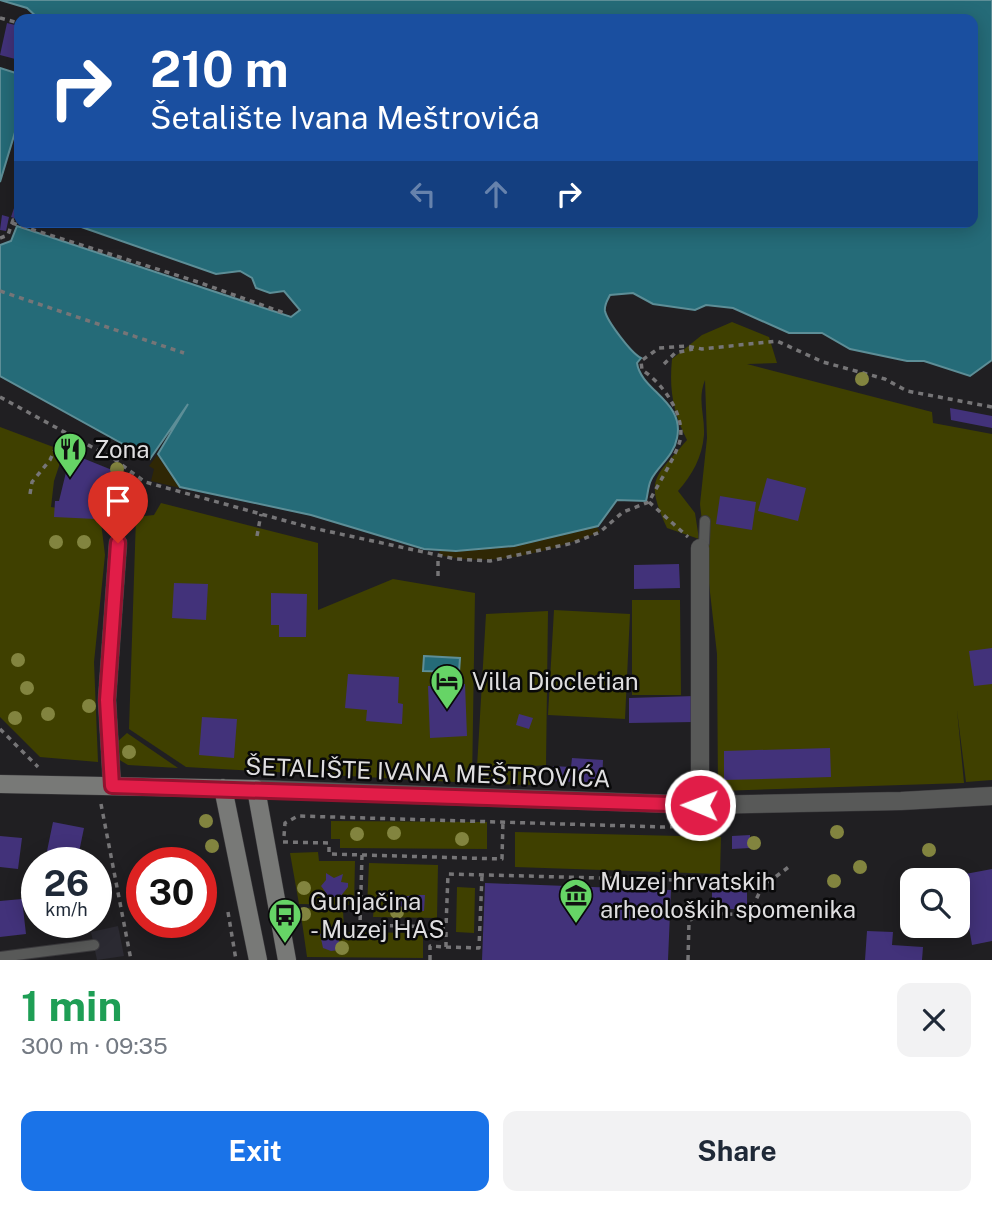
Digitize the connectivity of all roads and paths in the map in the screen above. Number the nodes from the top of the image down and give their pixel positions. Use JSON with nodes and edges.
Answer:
{"nodes":[{"id":1,"x":14,"y":220,"type":"edge"},
{"id":2,"x":12,"y":223,"type":"joint"},
{"id":3,"x":28,"y":228,"type":"edge"},
{"id":4,"x":0,"y":238,"type":"edge"},
{"id":5,"x":0,"y":290,"type":"edge"},
{"id":6,"x":287,"y":314,"type":"dead end"},
{"id":7,"x":702,"y":349,"type":"junction"},
{"id":8,"x":184,"y":353,"type":"dead end"},
{"id":9,"x":664,"y":364,"type":"dead end"},
{"id":10,"x":0,"y":397,"type":"edge"},
{"id":11,"x":992,"y":407,"type":"edge"},
{"id":12,"x":64,"y":430,"type":"junction"},
{"id":13,"x":129,"y":472,"type":"junction"},
{"id":14,"x":30,"y":494,"type":"dead end"},
{"id":15,"x":649,"y":502,"type":"junction"},
{"id":16,"x":261,"y":514,"type":"junction"},
{"id":17,"x":705,"y":521,"type":"dead end"},
{"id":18,"x":257,"y":536,"type":"dead end"},
{"id":19,"x":118,"y":543,"type":"joint"},
{"id":20,"x":700,"y":548,"type":"junction"},
{"id":21,"x":438,"y":556,"type":"junction"},
{"id":22,"x":438,"y":576,"type":"dead end"},
{"id":23,"x":0,"y":729,"type":"edge"},
{"id":24,"x":39,"y":769,"type":"dead end"},
{"id":25,"x":0,"y":784,"type":"edge"},
{"id":26,"x":106,"y":786,"type":"junction"},
{"id":27,"x":223,"y":788,"type":"junction"},
{"id":28,"x":256,"y":789,"type":"junction"},
{"id":29,"x":992,"y":796,"type":"edge"},
{"id":30,"x":96,"y":805,"type":"dead end"},
{"id":31,"x":112,"y":805,"type":"dead end"},
{"id":32,"x":700,"y":805,"type":"junction"},
{"id":33,"x":101,"y":806,"type":"junction"},
{"id":34,"x":503,"y":820,"type":"junction"},
{"id":35,"x":736,"y":823,"type":"dead end"},
{"id":36,"x":284,"y":842,"type":"junction"},
{"id":37,"x":286,"y":855,"type":"dead end"},
{"id":38,"x":362,"y":855,"type":"junction"},
{"id":39,"x":790,"y":866,"type":"dead end"},
{"id":40,"x":482,"y":875,"type":"junction"},
{"id":41,"x":677,"y":880,"type":"dead end"},
{"id":42,"x":227,"y":910,"type":"dead end"},
{"id":43,"x":446,"y":927,"type":"junction"},
{"id":44,"x":94,"y":945,"type":"dead end"},
{"id":45,"x":446,"y":947,"type":"junction"},
{"id":46,"x":0,"y":957,"type":"edge"},
{"id":47,"x":131,"y":960,"type":"edge"},
{"id":48,"x":236,"y":960,"type":"edge"},
{"id":49,"x":258,"y":960,"type":"edge"},
{"id":50,"x":287,"y":960,"type":"edge"},
{"id":51,"x":430,"y":960,"type":"edge"},
{"id":52,"x":688,"y":960,"type":"edge"}],
"edges":[{"from":1,"to":2,"type":"path"},
{"from":2,"to":4,"type":"path"},
{"from":3,"to":6,"type":"path"},
{"from":5,"to":8,"type":"path"},
{"from":7,"to":9,"type":"path"},
{"from":7,"to":11,"type":"path"},
{"from":7,"to":15,"type":"path"},
{"from":10,"to":12,"type":"path"},
{"from":12,"to":13,"type":"path"},
{"from":12,"to":14,"type":"path"},
{"from":13,"to":16,"type":"path"},
{"from":13,"to":19,"type":"path"},
{"from":15,"to":20,"type":"path"},
{"from":15,"to":21,"type":"path"},
{"from":16,"to":18,"type":"path"},
{"from":16,"to":21,"type":"path"},
{"from":17,"to":20,"type":"lane"},
{"from":19,"to":26,"type":"street"},
{"from":20,"to":32,"type":"street"},
{"from":21,"to":22,"type":"path"},
{"from":23,"to":24,"type":"path"},
{"from":25,"to":26,"type":"main road","name":"ŠETALIŠTE IVANA MEŠTROVIĆA"},
{"from":26,"to":27,"type":"main road","name":"ŠETALIŠTE IVANA MEŠTROVIĆA"},
{"from":26,"to":33,"type":"path"},
{"from":27,"to":28,"type":"main road","name":"ŠETALIŠTE IVANA MEŠTROVIĆA"},
{"from":27,"to":49,"type":"main road"},
{"from":28,"to":32,"type":"street","name":"ŠETALIŠTE IVANA MEŠTROVIĆA"},
{"from":28,"to":50,"type":"main road"},
{"from":29,"to":32,"type":"street","name":"ŠETALIŠTE IVANA MEŠTROVIĆA"},
{"from":30,"to":33,"type":"path"},
{"from":31,"to":33,"type":"path"},
{"from":33,"to":47,"type":"path"},
{"from":34,"to":35,"type":"path"},
{"from":34,"to":36,"type":"path"},
{"from":34,"to":38,"type":"path"},
{"from":36,"to":37,"type":"path"},
{"from":36,"to":38,"type":"path"},
{"from":38,"to":43,"type":"path"},
{"from":39,"to":52,"type":"path"},
{"from":40,"to":41,"type":"path"},
{"from":40,"to":43,"type":"path"},
{"from":40,"to":45,"type":"path"},
{"from":42,"to":48,"type":"path"},
{"from":43,"to":45,"type":"path"},
{"from":44,"to":46,"type":"lane"},
{"from":45,"to":51,"type":"path"}]}
